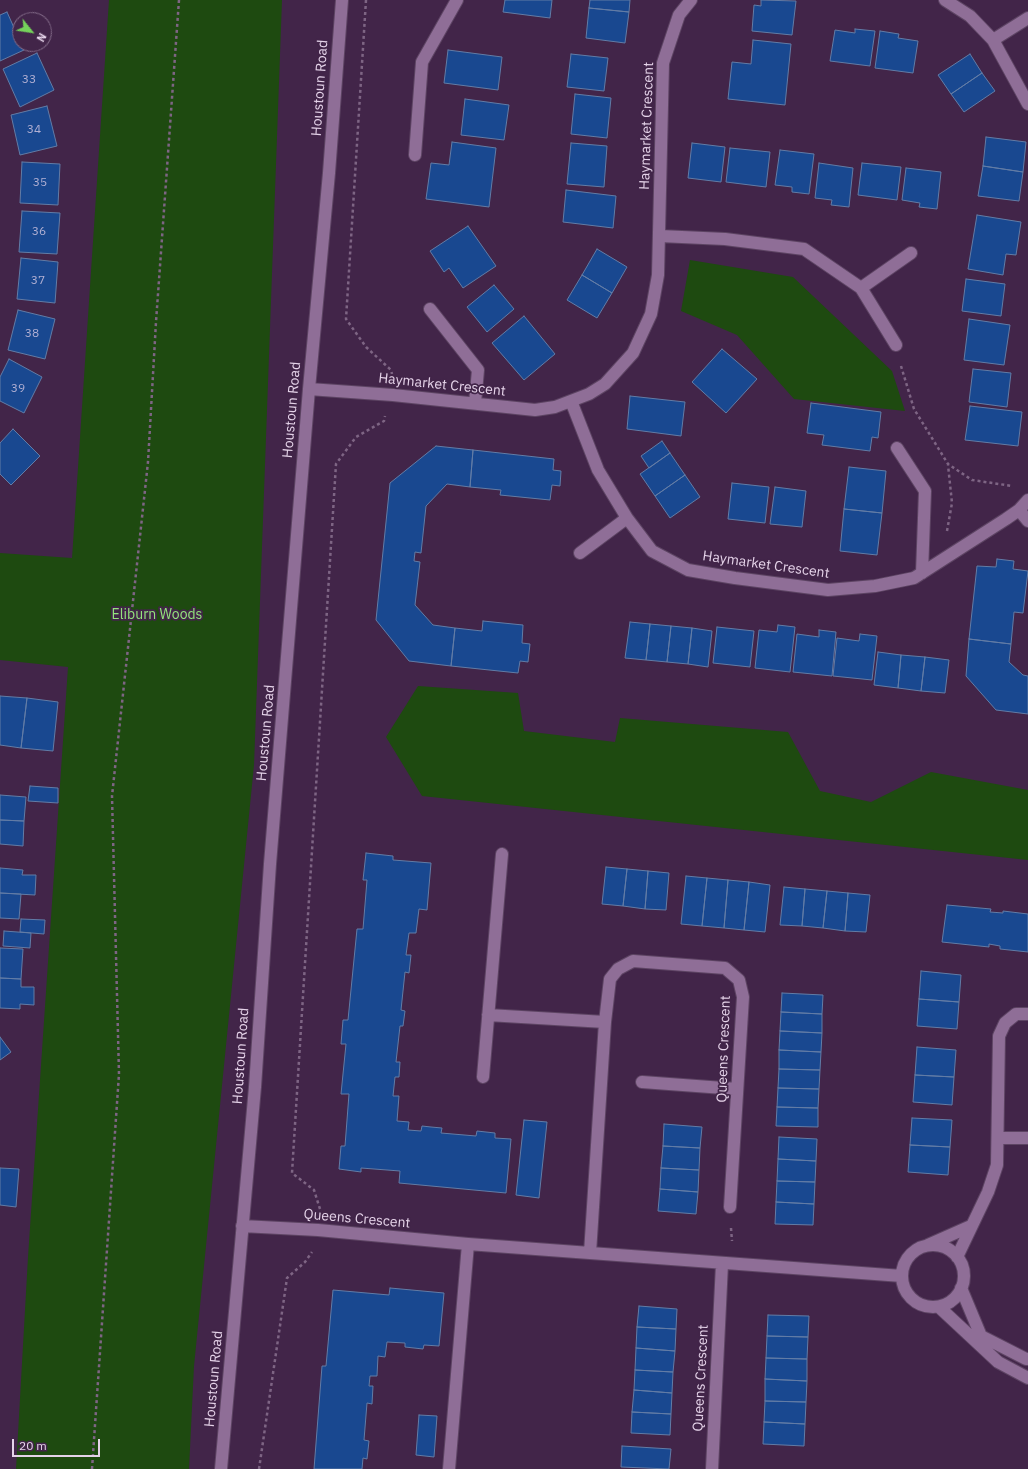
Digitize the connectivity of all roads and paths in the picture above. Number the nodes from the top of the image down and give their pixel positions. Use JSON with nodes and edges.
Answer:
{"nodes":[{"id":1,"x":179,"y":0,"type":"edge"},
{"id":2,"x":342,"y":0,"type":"edge"},
{"id":3,"x":366,"y":0,"type":"edge"},
{"id":4,"x":457,"y":0,"type":"edge"},
{"id":5,"x":691,"y":0,"type":"edge"},
{"id":6,"x":945,"y":0,"type":"edge"},
{"id":7,"x":1028,"y":18,"type":"edge"},
{"id":8,"x":993,"y":40,"type":"junction"},
{"id":9,"x":1028,"y":104,"type":"edge"},
{"id":10,"x":415,"y":155,"type":"dead end"},
{"id":11,"x":660,"y":236,"type":"junction"},
{"id":12,"x":911,"y":253,"type":"dead end"},
{"id":13,"x":861,"y":288,"type":"junction"},
{"id":14,"x":430,"y":309,"type":"dead end"},
{"id":15,"x":896,"y":345,"type":"joint"},
{"id":16,"x":309,"y":389,"type":"junction"},
{"id":17,"x":393,"y":395,"type":"junction"},
{"id":18,"x":571,"y":401,"type":"junction"},
{"id":19,"x":475,"y":403,"type":"junction"},
{"id":20,"x":897,"y":448,"type":"dead end"},
{"id":21,"x":948,"y":464,"type":"junction"},
{"id":22,"x":1014,"y":486,"type":"dead end"},
{"id":23,"x":1028,"y":500,"type":"edge"},
{"id":24,"x":1019,"y":510,"type":"junction"},
{"id":25,"x":627,"y":518,"type":"junction"},
{"id":26,"x":1028,"y":521,"type":"edge"},
{"id":27,"x":580,"y":553,"type":"dead end"},
{"id":28,"x":941,"y":561,"type":"junction"},
{"id":29,"x":922,"y":573,"type":"junction"},
{"id":30,"x":502,"y":854,"type":"dead end"},
{"id":31,"x":1028,"y":1014,"type":"edge"},
{"id":32,"x":488,"y":1015,"type":"junction"},
{"id":33,"x":605,"y":1022,"type":"junction"},
{"id":34,"x":483,"y":1077,"type":"dead end"},
{"id":35,"x":642,"y":1082,"type":"dead end"},
{"id":36,"x":737,"y":1090,"type":"junction"},
{"id":37,"x":998,"y":1138,"type":"junction"},
{"id":38,"x":1028,"y":1138,"type":"edge"},
{"id":39,"x":730,"y":1207,"type":"joint"},
{"id":40,"x":242,"y":1226,"type":"junction"},
{"id":41,"x":971,"y":1226,"type":"junction"},
{"id":42,"x":318,"y":1230,"type":"junction"},
{"id":43,"x":468,"y":1244,"type":"junction"},
{"id":44,"x":927,"y":1246,"type":"junction"},
{"id":45,"x":590,"y":1252,"type":"junction"},
{"id":46,"x":957,"y":1257,"type":"junction"},
{"id":47,"x":727,"y":1264,"type":"junction"},
{"id":48,"x":902,"y":1276,"type":"junction"},
{"id":49,"x":961,"y":1288,"type":"junction"},
{"id":50,"x":939,"y":1307,"type":"junction"},
{"id":51,"x":1028,"y":1359,"type":"edge"},
{"id":52,"x":1028,"y":1378,"type":"edge"},
{"id":53,"x":92,"y":1469,"type":"edge"},
{"id":54,"x":221,"y":1469,"type":"edge"},
{"id":55,"x":259,"y":1469,"type":"edge"},
{"id":56,"x":449,"y":1469,"type":"edge"},
{"id":57,"x":712,"y":1469,"type":"edge"}],
"edges":[{"from":1,"to":53,"type":"path"},
{"from":2,"to":16,"type":"street","name":"Houstoun Road"},
{"from":3,"to":17,"type":"path"},
{"from":4,"to":10,"type":"street"},
{"from":5,"to":11,"type":"street","name":"Haymarket Crescent"},
{"from":6,"to":8,"type":"street"},
{"from":7,"to":8,"type":"street"},
{"from":8,"to":9,"type":"street"},
{"from":11,"to":13,"type":"street"},
{"from":11,"to":18,"type":"street","name":"Haymarket Crescent"},
{"from":12,"to":13,"type":"street"},
{"from":13,"to":15,"type":"street"},
{"from":14,"to":19,"type":"street"},
{"from":15,"to":21,"type":"path"},
{"from":16,"to":17,"type":"street","name":"Haymarket Crescent"},
{"from":16,"to":40,"type":"street","name":"Houstoun Road"},
{"from":17,"to":19,"type":"street","name":"Haymarket Crescent"},
{"from":17,"to":42,"type":"path"},
{"from":18,"to":19,"type":"street","name":"Haymarket Crescent"},
{"from":18,"to":25,"type":"street","name":"Haymarket Crescent"},
{"from":20,"to":29,"type":"street"},
{"from":21,"to":22,"type":"path"},
{"from":21,"to":28,"type":"path"},
{"from":23,"to":24,"type":"street","name":"Haymarket Crescent"},
{"from":24,"to":26,"type":"street"},
{"from":24,"to":28,"type":"street","name":"Haymarket Crescent"},
{"from":25,"to":27,"type":"street"},
{"from":25,"to":29,"type":"street","name":"Haymarket Crescent"},
{"from":28,"to":29,"type":"street","name":"Haymarket Crescent"},
{"from":30,"to":32,"type":"street"},
{"from":31,"to":37,"type":"street"},
{"from":32,"to":33,"type":"street"},
{"from":32,"to":34,"type":"street"},
{"from":33,"to":36,"type":"street","name":"Queens Crescent"},
{"from":33,"to":45,"type":"street","name":"Queens Crescent"},
{"from":35,"to":36,"type":"street"},
{"from":36,"to":39,"type":"street","name":"Queens Crescent"},
{"from":37,"to":38,"type":"street"},
{"from":37,"to":41,"type":"street"},
{"from":39,"to":47,"type":"path"},
{"from":40,"to":42,"type":"street","name":"Queens Crescent"},
{"from":40,"to":54,"type":"street","name":"Houstoun Road"},
{"from":41,"to":44,"type":"street"},
{"from":41,"to":46,"type":"street"},
{"from":42,"to":43,"type":"street","name":"Queens Crescent"},
{"from":42,"to":55,"type":"path"},
{"from":43,"to":45,"type":"street","name":"Queens Crescent"},
{"from":43,"to":56,"type":"street"},
{"from":44,"to":46,"type":"street"},
{"from":44,"to":48,"type":"street"},
{"from":45,"to":47,"type":"street","name":"Queens Crescent"},
{"from":46,"to":49,"type":"street"},
{"from":47,"to":48,"type":"street","name":"Queens Crescent"},
{"from":47,"to":57,"type":"street","name":"Queens Crescent"},
{"from":48,"to":50,"type":"street"},
{"from":49,"to":50,"type":"street"},
{"from":49,"to":51,"type":"street"},
{"from":50,"to":52,"type":"street"}]}
